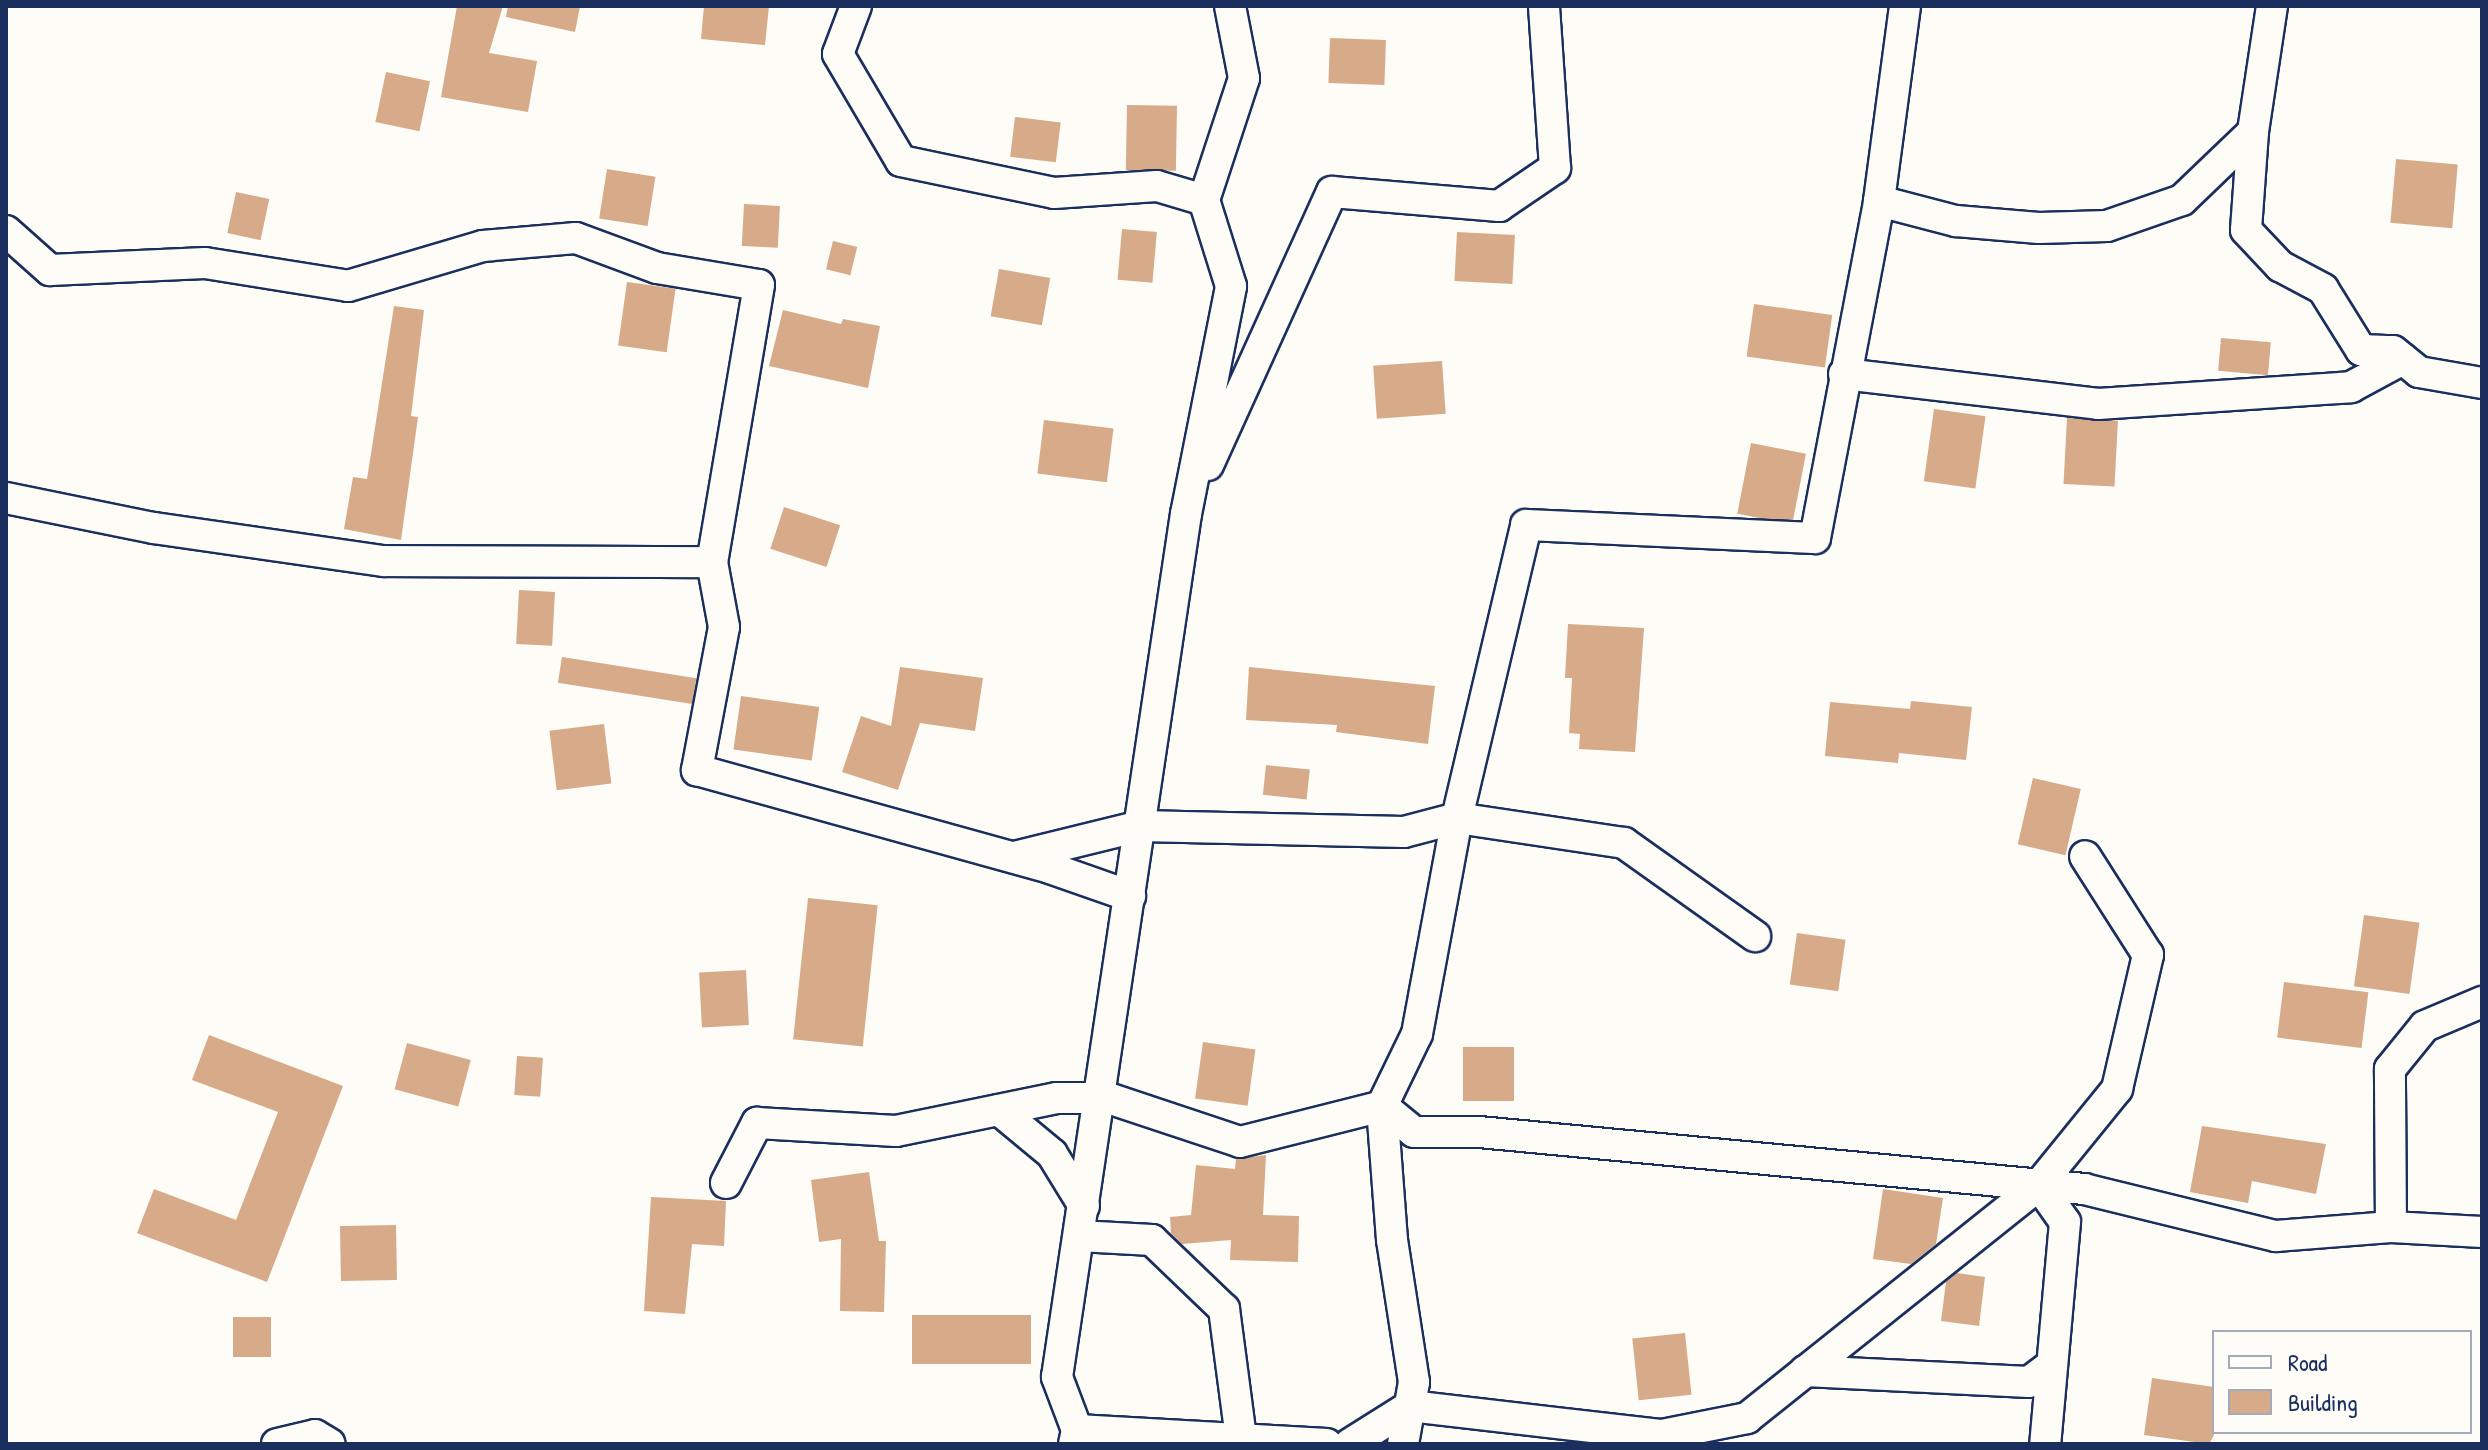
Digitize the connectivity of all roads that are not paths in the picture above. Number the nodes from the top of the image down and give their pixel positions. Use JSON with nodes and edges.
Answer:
{"nodes":[{"id":1,"x":856,"y":6,"type":"edge"},
{"id":2,"x":1230,"y":6,"type":"edge"},
{"id":3,"x":1544,"y":6,"type":"edge"},
{"id":4,"x":1905,"y":6,"type":"edge"},
{"id":5,"x":2272,"y":6,"type":"edge"},
{"id":6,"x":2253,"y":132,"type":"junction"},
{"id":7,"x":1204,"y":200,"type":"junction"},
{"id":8,"x":1879,"y":201,"type":"junction"},
{"id":9,"x":6,"y":231,"type":"edge"},
{"id":10,"x":2403,"y":359,"type":"junction"},
{"id":11,"x":1844,"y":374,"type":"junction"},
{"id":12,"x":2482,"y":383,"type":"edge"},
{"id":13,"x":6,"y":498,"type":"edge"},
{"id":14,"x":1186,"y":514,"type":"junction"},
{"id":15,"x":712,"y":562,"type":"junction"},
{"id":16,"x":1457,"y":818,"type":"junction"},
{"id":17,"x":1140,"y":826,"type":"junction"},
{"id":18,"x":2085,"y":856,"type":"dead end"},
{"id":19,"x":1012,"y":857,"type":"junction"},
{"id":20,"x":1130,"y":896,"type":"junction"},
{"id":21,"x":1755,"y":936,"type":"dead end"},
{"id":22,"x":2482,"y":1002,"type":"edge"},
{"id":23,"x":1100,"y":1098,"type":"junction"},
{"id":24,"x":1382,"y":1106,"type":"junction"},
{"id":25,"x":999,"y":1110,"type":"junction"},
{"id":26,"x":726,"y":1183,"type":"dead end"},
{"id":27,"x":2039,"y":1185,"type":"junction"},
{"id":28,"x":1081,"y":1221,"type":"junction"},
{"id":29,"x":2391,"y":1227,"type":"junction"},
{"id":30,"x":2482,"y":1232,"type":"edge"},
{"id":31,"x":2049,"y":1367,"type":"junction"},
{"id":32,"x":1805,"y":1371,"type":"junction"},
{"id":33,"x":1410,"y":1406,"type":"junction"},
{"id":34,"x":1076,"y":1437,"type":"edge"},
{"id":35,"x":1241,"y":1439,"type":"junction"},
{"id":36,"x":277,"y":1444,"type":"edge"},
{"id":37,"x":330,"y":1444,"type":"edge"},
{"id":38,"x":1327,"y":1444,"type":"edge"},
{"id":39,"x":1350,"y":1444,"type":"edge"},
{"id":40,"x":1403,"y":1444,"type":"edge"},
{"id":41,"x":2045,"y":1444,"type":"edge"}],
"edges":[{"from":1,"to":7,"type":"street"},
{"from":2,"to":7,"type":"street"},
{"from":3,"to":14,"type":"street"},
{"from":4,"to":8,"type":"street"},
{"from":5,"to":6,"type":"street"},
{"from":6,"to":8,"type":"street"},
{"from":6,"to":10,"type":"street"},
{"from":7,"to":14,"type":"street"},
{"from":8,"to":11,"type":"street"},
{"from":9,"to":15,"type":"street"},
{"from":10,"to":11,"type":"street"},
{"from":10,"to":12,"type":"street"},
{"from":11,"to":16,"type":"street"},
{"from":13,"to":15,"type":"street"},
{"from":14,"to":17,"type":"street"},
{"from":15,"to":19,"type":"street"},
{"from":16,"to":17,"type":"street"},
{"from":16,"to":21,"type":"street"},
{"from":16,"to":24,"type":"street"},
{"from":17,"to":19,"type":"street"},
{"from":17,"to":20,"type":"street"},
{"from":18,"to":27,"type":"street"},
{"from":19,"to":20,"type":"street"},
{"from":20,"to":23,"type":"street"},
{"from":22,"to":29,"type":"street"},
{"from":23,"to":24,"type":"street"},
{"from":23,"to":25,"type":"street"},
{"from":23,"to":28,"type":"street"},
{"from":24,"to":27,"type":"street"},
{"from":24,"to":33,"type":"street"},
{"from":25,"to":26,"type":"street"},
{"from":25,"to":28,"type":"street"},
{"from":27,"to":29,"type":"street"},
{"from":27,"to":31,"type":"street"},
{"from":27,"to":32,"type":"street"},
{"from":28,"to":34,"type":"street"},
{"from":28,"to":35,"type":"street"},
{"from":29,"to":30,"type":"street"},
{"from":31,"to":32,"type":"street"},
{"from":31,"to":41,"type":"street"},
{"from":32,"to":33,"type":"street"},
{"from":33,"to":39,"type":"street"},
{"from":33,"to":40,"type":"street"},
{"from":34,"to":35,"type":"street"},
{"from":35,"to":38,"type":"street"},
{"from":36,"to":37,"type":"street"}]}
